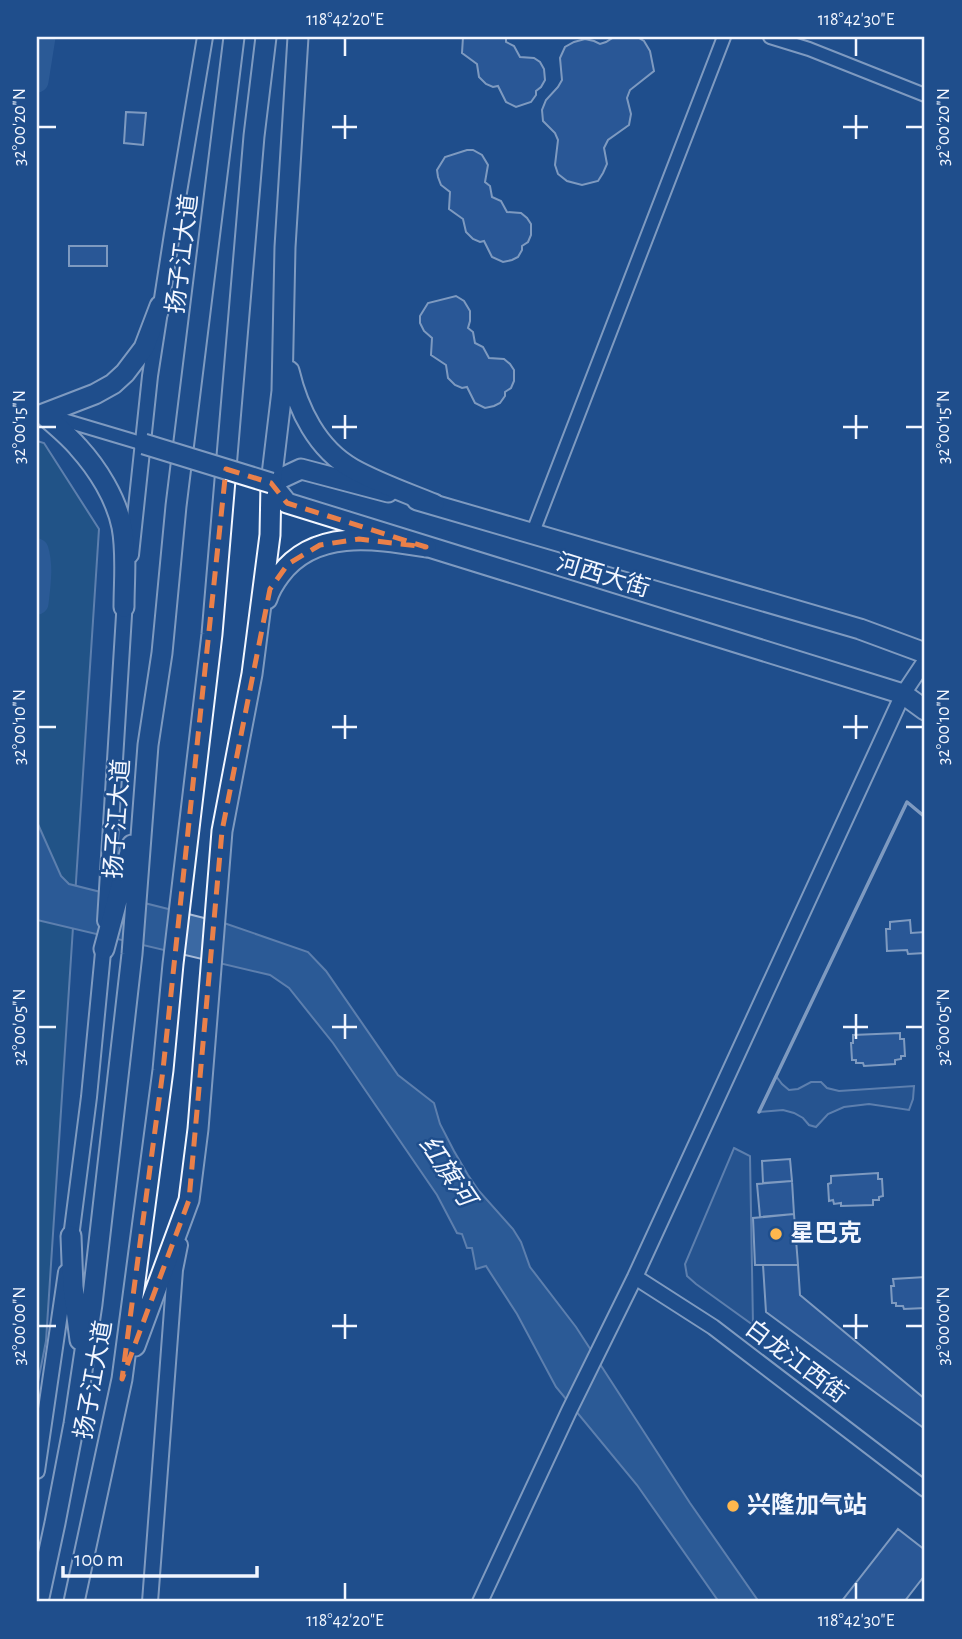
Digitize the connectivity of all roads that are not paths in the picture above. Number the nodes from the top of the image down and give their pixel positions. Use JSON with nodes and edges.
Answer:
{"nodes":[{"id":1,"x":205,"y":37,"type":"edge"},
{"id":2,"x":234,"y":37,"type":"edge"},
{"id":3,"x":266,"y":37,"type":"edge"},
{"id":4,"x":298,"y":37,"type":"edge"},
{"id":5,"x":724,"y":37,"type":"edge"},
{"id":6,"x":770,"y":37,"type":"edge"},
{"id":7,"x":925,"y":95,"type":"edge"},
{"id":8,"x":160,"y":306,"type":"junction"},
{"id":9,"x":283,"y":340,"type":"junction"},
{"id":10,"x":41,"y":413,"type":"edge"},
{"id":11,"x":144,"y":444,"type":"junction"},
{"id":12,"x":271,"y":483,"type":"junction"},
{"id":13,"x":434,"y":504,"type":"junction"},
{"id":14,"x":533,"y":532,"type":"junction"},
{"id":15,"x":426,"y":547,"type":"junction"},
{"id":16,"x":124,"y":607,"type":"junction"},
{"id":17,"x":257,"y":634,"type":"junction"},
{"id":18,"x":925,"y":653,"type":"edge"},
{"id":19,"x":925,"y":661,"type":"edge"},
{"id":20,"x":903,"y":694,"type":"junction"},
{"id":21,"x":925,"y":710,"type":"edge"},
{"id":22,"x":122,"y":886,"type":"junction"},
{"id":23,"x":104,"y":949,"type":"joint"},
{"id":24,"x":189,"y":1200,"type":"junction"},
{"id":25,"x":71,"y":1236,"type":"junction"},
{"id":26,"x":635,"y":1277,"type":"junction"},
{"id":27,"x":82,"y":1363,"type":"junction"},
{"id":28,"x":122,"y":1379,"type":"junction"},
{"id":29,"x":37,"y":1471,"type":"edge"},
{"id":30,"x":925,"y":1489,"type":"edge"},
{"id":31,"x":38,"y":1602,"type":"edge"},
{"id":32,"x":74,"y":1602,"type":"edge"},
{"id":33,"x":150,"y":1602,"type":"edge"},
{"id":34,"x":480,"y":1602,"type":"edge"}],
"edges":[{"from":1,"to":8,"type":"street","name":"扬子江大道"},
{"from":2,"to":22,"type":"main road","name":"扬子江大道"},
{"from":3,"to":28,"type":"main road","name":"扬子江大道"},
{"from":4,"to":9,"type":"main road"},
{"from":5,"to":14,"type":"street"},
{"from":6,"to":7,"type":"street"},
{"from":8,"to":10,"type":"main road"},
{"from":8,"to":11,"type":"street","name":"扬子江大道"},
{"from":9,"to":12,"type":"main road"},
{"from":9,"to":13,"type":"main road"},
{"from":10,"to":11,"type":"street","name":"河西大街"},
{"from":10,"to":16,"type":"main road"},
{"from":11,"to":12,"type":"main road","name":"河西大街","bridge":true},
{"from":11,"to":16,"type":"street","name":"扬子江大道"},
{"from":12,"to":13,"type":"main road","name":"河西大街"},
{"from":12,"to":15,"type":"main road","name":"河西大街"},
{"from":12,"to":17,"type":"main road"},
{"from":13,"to":14,"type":"main road","name":"河西大街"},
{"from":14,"to":18,"type":"main road","name":"河西大街"},
{"from":15,"to":17,"type":"main road"},
{"from":15,"to":20,"type":"main road","name":"河西大街"},
{"from":16,"to":22,"type":"street","name":"扬子江大道"},
{"from":17,"to":24,"type":"main road"},
{"from":19,"to":20,"type":"street"},
{"from":20,"to":21,"type":"main road","name":"河西大街"},
{"from":20,"to":26,"type":"street"},
{"from":22,"to":23,"type":"main road"},
{"from":22,"to":27,"type":"main road","name":"扬子江大道"},
{"from":23,"to":25,"type":"street"},
{"from":24,"to":28,"type":"main road"},
{"from":24,"to":33,"type":"street"},
{"from":25,"to":27,"type":"main road"},
{"from":25,"to":29,"type":"street"},
{"from":26,"to":30,"type":"street","name":"白龙江西街"},
{"from":26,"to":34,"type":"street"},
{"from":27,"to":31,"type":"main road","name":"扬子江大道"},
{"from":28,"to":32,"type":"main road","name":"扬子江大道"}]}
